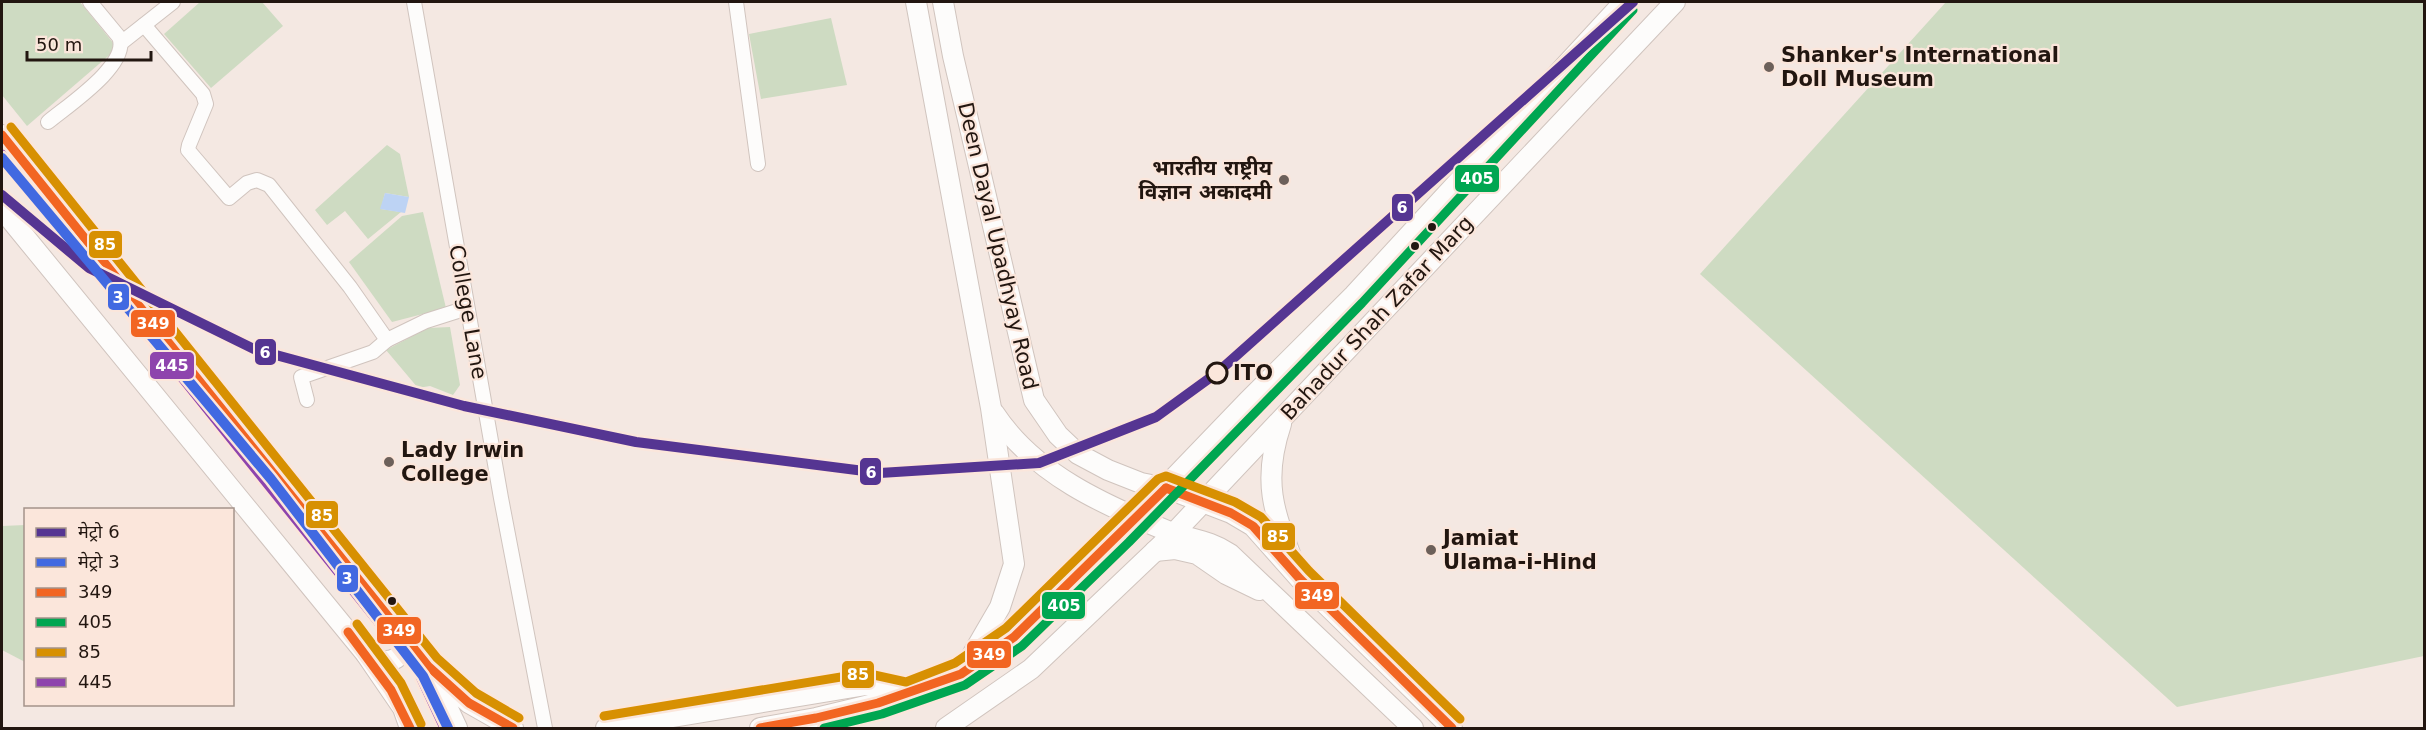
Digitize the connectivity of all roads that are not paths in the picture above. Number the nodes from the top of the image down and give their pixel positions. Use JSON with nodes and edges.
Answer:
{"nodes":[{"id":1,"x":91,"y":2,"type":"edge"},
{"id":2,"x":173,"y":2,"type":"edge"},
{"id":3,"x":414,"y":2,"type":"edge"},
{"id":4,"x":736,"y":2,"type":"edge"},
{"id":5,"x":916,"y":2,"type":"edge"},
{"id":6,"x":943,"y":2,"type":"edge"},
{"id":7,"x":1624,"y":2,"type":"edge"},
{"id":8,"x":1675,"y":2,"type":"edge"},
{"id":9,"x":144,"y":25,"type":"junction"},
{"id":10,"x":122,"y":43,"type":"junction"},
{"id":11,"x":48,"y":122,"type":"dead end"},
{"id":12,"x":2,"y":135,"type":"edge"},
{"id":13,"x":758,"y":164,"type":"dead end"},
{"id":14,"x":2,"y":209,"type":"edge"},
{"id":15,"x":467,"y":308,"type":"junction"},
{"id":16,"x":387,"y":340,"type":"junction"},
{"id":17,"x":307,"y":400,"type":"dead end"},
{"id":18,"x":991,"y":408,"type":"junction"},
{"id":19,"x":1283,"y":418,"type":"junction"},
{"id":20,"x":1166,"y":488,"type":"junction"},
{"id":21,"x":1203,"y":503,"type":"junction"},
{"id":22,"x":1137,"y":518,"type":"junction"},
{"id":23,"x":1174,"y":533,"type":"junction"},
{"id":24,"x":1155,"y":550,"type":"junction"},
{"id":25,"x":1300,"y":579,"type":"junction"},
{"id":26,"x":1276,"y":599,"type":"junction"},
{"id":27,"x":400,"y":630,"type":"junction"},
{"id":28,"x":366,"y":654,"type":"junction"},
{"id":29,"x":428,"y":666,"type":"junction"},
{"id":30,"x":961,"y":674,"type":"junction"},
{"id":31,"x":907,"y":694,"type":"junction"},
{"id":32,"x":408,"y":725,"type":"edge"},
{"id":33,"x":457,"y":729,"type":"edge"},
{"id":34,"x":513,"y":729,"type":"edge"},
{"id":35,"x":545,"y":729,"type":"edge"},
{"id":36,"x":606,"y":729,"type":"edge"},
{"id":37,"x":759,"y":729,"type":"edge"},
{"id":38,"x":946,"y":729,"type":"edge"},
{"id":39,"x":1413,"y":729,"type":"edge"},
{"id":40,"x":1452,"y":729,"type":"edge"}],
"edges":[{"from":1,"to":10,"type":"street"},
{"from":2,"to":9,"type":"street"},
{"from":3,"to":15,"type":"street","name":"College Lane"},
{"from":4,"to":13,"type":"street"},
{"from":5,"to":18,"type":"main road","name":"Deen Dayal Upadhyay Road"},
{"from":6,"to":20,"type":"main road","name":"Deen Dayal Upadhyay Road"},
{"from":7,"to":20,"type":"main road","name":"Bahadur Shah Zafar Marg"},
{"from":8,"to":19,"type":"main road","name":"Bahadur Shah Zafar Marg"},
{"from":9,"to":10,"type":"street"},
{"from":9,"to":16,"type":"street"},
{"from":10,"to":11,"type":"street"},
{"from":12,"to":27,"type":"main road"},
{"from":14,"to":28,"type":"main road"},
{"from":15,"to":16,"type":"street"},
{"from":15,"to":35,"type":"street","name":"College Lane"},
{"from":16,"to":17,"type":"street"},
{"from":18,"to":22,"type":"main road"},
{"from":18,"to":30,"type":"main road","name":"Deen Dayal Upadhyay Road"},
{"from":19,"to":21,"type":"main road","name":"Bahadur Shah Zafar Marg"},
{"from":19,"to":25,"type":"main road"},
{"from":20,"to":21,"type":"main road","name":"Deen Dayal Upadhyay Road"},
{"from":20,"to":22,"type":"main road","name":"Bahadur Shah Zafar Marg"},
{"from":21,"to":23,"type":"main road","name":"Bahadur Shah Zafar Marg"},
{"from":21,"to":25,"type":"main road","name":"Deen Dayal Upadhyay Road"},
{"from":22,"to":23,"type":"main road"},
{"from":22,"to":30,"type":"main road"},
{"from":23,"to":24,"type":"main road"},
{"from":23,"to":26,"type":"main road"},
{"from":24,"to":26,"type":"main road"},
{"from":24,"to":38,"type":"main road"},
{"from":25,"to":40,"type":"main road","name":"Deen Dayal Upadhyay Road"},
{"from":26,"to":39,"type":"main road"},
{"from":27,"to":28,"type":"main road"},
{"from":27,"to":29,"type":"main road"},
{"from":28,"to":32,"type":"main road"},
{"from":29,"to":33,"type":"main road"},
{"from":29,"to":34,"type":"main road"},
{"from":30,"to":31,"type":"main road"},
{"from":31,"to":36,"type":"main road"},
{"from":31,"to":37,"type":"main road"}]}
